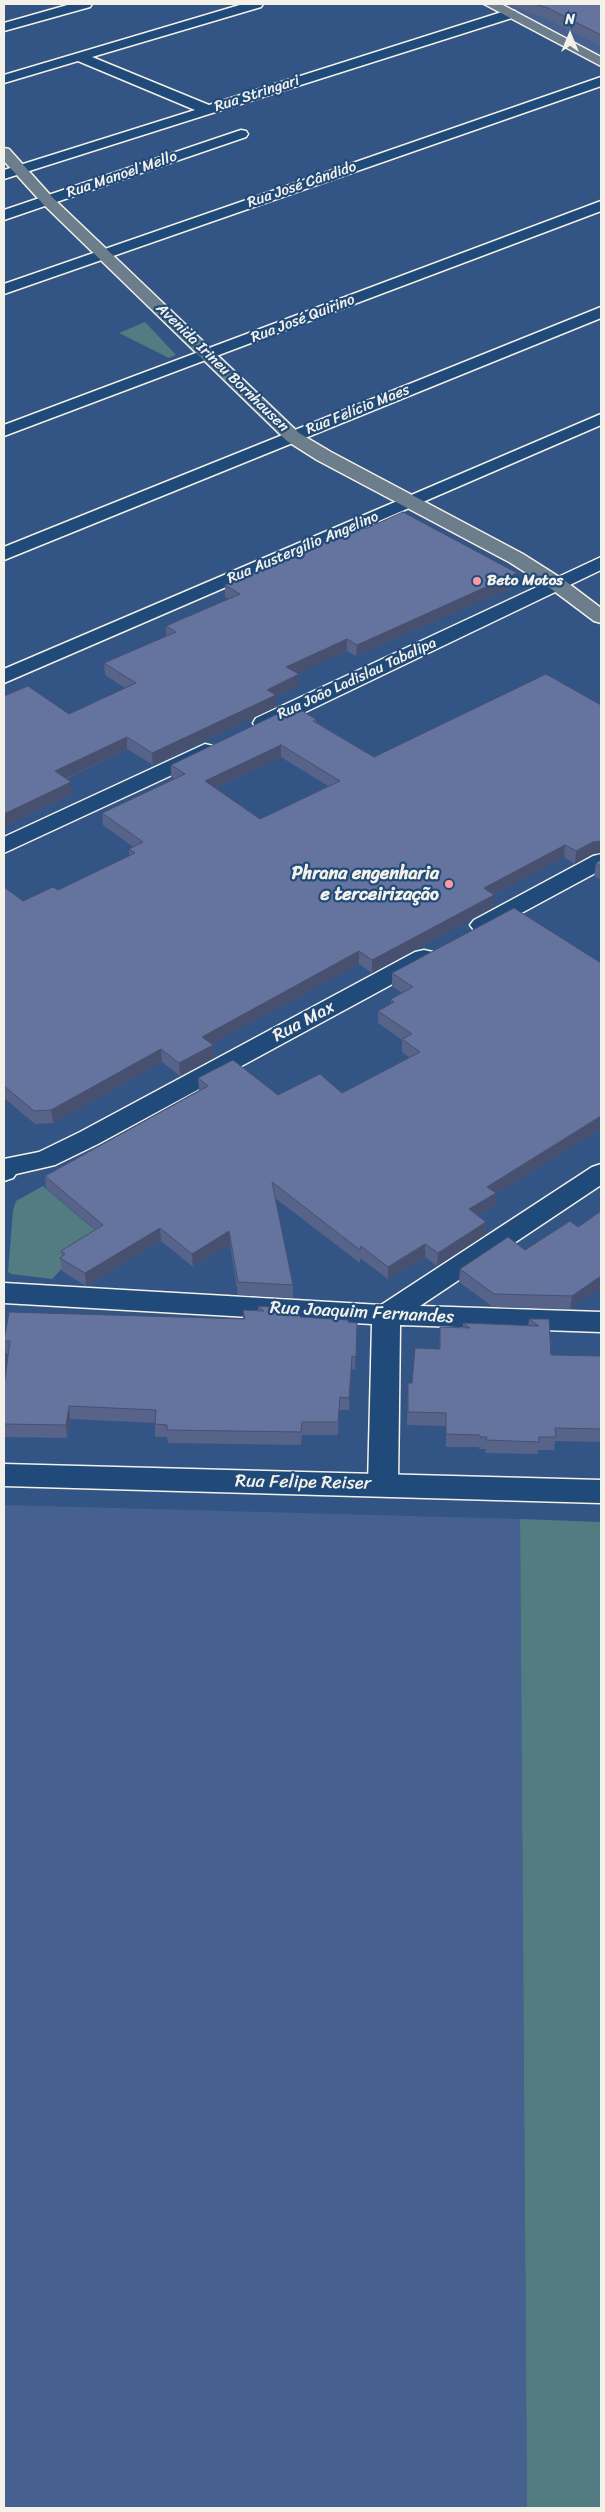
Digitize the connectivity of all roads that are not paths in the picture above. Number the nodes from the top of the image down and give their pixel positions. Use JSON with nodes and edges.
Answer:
{"nodes":[{"id":1,"x":85,"y":4,"type":"edge"},
{"id":2,"x":256,"y":4,"type":"edge"},
{"id":3,"x":491,"y":4,"type":"edge"},
{"id":4,"x":510,"y":14,"type":"junction"},
{"id":5,"x":4,"y":27,"type":"edge"},
{"id":6,"x":79,"y":57,"type":"junction"},
{"id":7,"x":601,"y":62,"type":"edge"},
{"id":8,"x":4,"y":79,"type":"edge"},
{"id":9,"x":601,"y":81,"type":"edge"},
{"id":10,"x":208,"y":110,"type":"junction"},
{"id":11,"x":241,"y":134,"type":"dead end"},
{"id":12,"x":4,"y":152,"type":"edge"},
{"id":13,"x":21,"y":169,"type":"junction"},
{"id":14,"x":4,"y":175,"type":"edge"},
{"id":15,"x":48,"y":200,"type":"junction"},
{"id":16,"x":601,"y":206,"type":"edge"},
{"id":17,"x":4,"y":215,"type":"edge"},
{"id":18,"x":105,"y":254,"type":"junction"},
{"id":19,"x":4,"y":288,"type":"edge"},
{"id":20,"x":601,"y":312,"type":"edge"},
{"id":21,"x":207,"y":354,"type":"junction"},
{"id":22,"x":601,"y":419,"type":"edge"},
{"id":23,"x":4,"y":431,"type":"edge"},
{"id":24,"x":293,"y":436,"type":"junction"},
{"id":25,"x":410,"y":502,"type":"junction"},
{"id":26,"x":4,"y":554,"type":"edge"},
{"id":27,"x":601,"y":563,"type":"edge"},
{"id":28,"x":557,"y":584,"type":"junction"},
{"id":29,"x":601,"y":617,"type":"edge"},
{"id":30,"x":4,"y":677,"type":"edge"},
{"id":31,"x":4,"y":846,"type":"edge"},
{"id":32,"x":601,"y":861,"type":"edge"},
{"id":33,"x":4,"y":1169,"type":"edge"},
{"id":34,"x":601,"y":1173,"type":"edge"},
{"id":35,"x":4,"y":1293,"type":"edge"},
{"id":36,"x":386,"y":1315,"type":"junction"},
{"id":37,"x":601,"y":1322,"type":"edge"},
{"id":38,"x":4,"y":1476,"type":"edge"},
{"id":39,"x":383,"y":1485,"type":"junction"},
{"id":40,"x":601,"y":1492,"type":"edge"}],
"edges":[{"from":1,"to":5,"type":"street"},
{"from":2,"to":6,"type":"street"},
{"from":3,"to":4,"type":"main road"},
{"from":4,"to":7,"type":"main road"},
{"from":4,"to":10,"type":"street","name":"Rua Stringari"},
{"from":6,"to":8,"type":"street"},
{"from":6,"to":10,"type":"street"},
{"from":9,"to":18,"type":"street","name":"Rua José Cândido"},
{"from":10,"to":13,"type":"street","name":"Rua Stringari"},
{"from":11,"to":15,"type":"street","name":"Rua Manoel Mello"},
{"from":12,"to":13,"type":"main road","name":"Avenida Irineu Bornhausen"},
{"from":13,"to":14,"type":"street","name":"Rua Stringari"},
{"from":13,"to":15,"type":"main road","name":"Avenida Irineu Bornhausen"},
{"from":15,"to":17,"type":"street","name":"Rua Manoel Mello"},
{"from":15,"to":18,"type":"main road","name":"Avenida Irineu Bornhausen"},
{"from":16,"to":21,"type":"street","name":"Rua José Quirino"},
{"from":18,"to":19,"type":"street","name":"Rua José Cândido"},
{"from":18,"to":21,"type":"main road","name":"Avenida Irineu Bornhausen"},
{"from":20,"to":24,"type":"street","name":"Rua Felício Maes"},
{"from":21,"to":23,"type":"street","name":"Rua José Quirino"},
{"from":21,"to":24,"type":"main road","name":"Avenida Irineu Bornhausen"},
{"from":22,"to":25,"type":"street","name":"Rua Austergílio Angelino"},
{"from":24,"to":25,"type":"main road","name":"Avenida Irineu Bornhausen"},
{"from":24,"to":26,"type":"street","name":"Rua Felício Maes"},
{"from":25,"to":28,"type":"main road","name":"Avenida Irineu Bornhausen"},
{"from":25,"to":30,"type":"street","name":"Rua Austergílio Angelino"},
{"from":27,"to":28,"type":"street","name":"Rua João Ladislau Tabalipa"},
{"from":28,"to":29,"type":"main road","name":"Avenida Irineu Bornhausen"},
{"from":28,"to":31,"type":"street","name":"Rua João Ladislau Tabalipa"},
{"from":32,"to":33,"type":"street","name":"Rua Max"},
{"from":34,"to":36,"type":"street"},
{"from":35,"to":36,"type":"street","name":"Rua Joaquim Fernandes"},
{"from":36,"to":37,"type":"street","name":"Rua Joaquim Fernandes"},
{"from":36,"to":39,"type":"street"},
{"from":38,"to":39,"type":"street","name":"Rua Felipe Reiser"},
{"from":39,"to":40,"type":"street","name":"Rua Felipe Reiser"}]}
